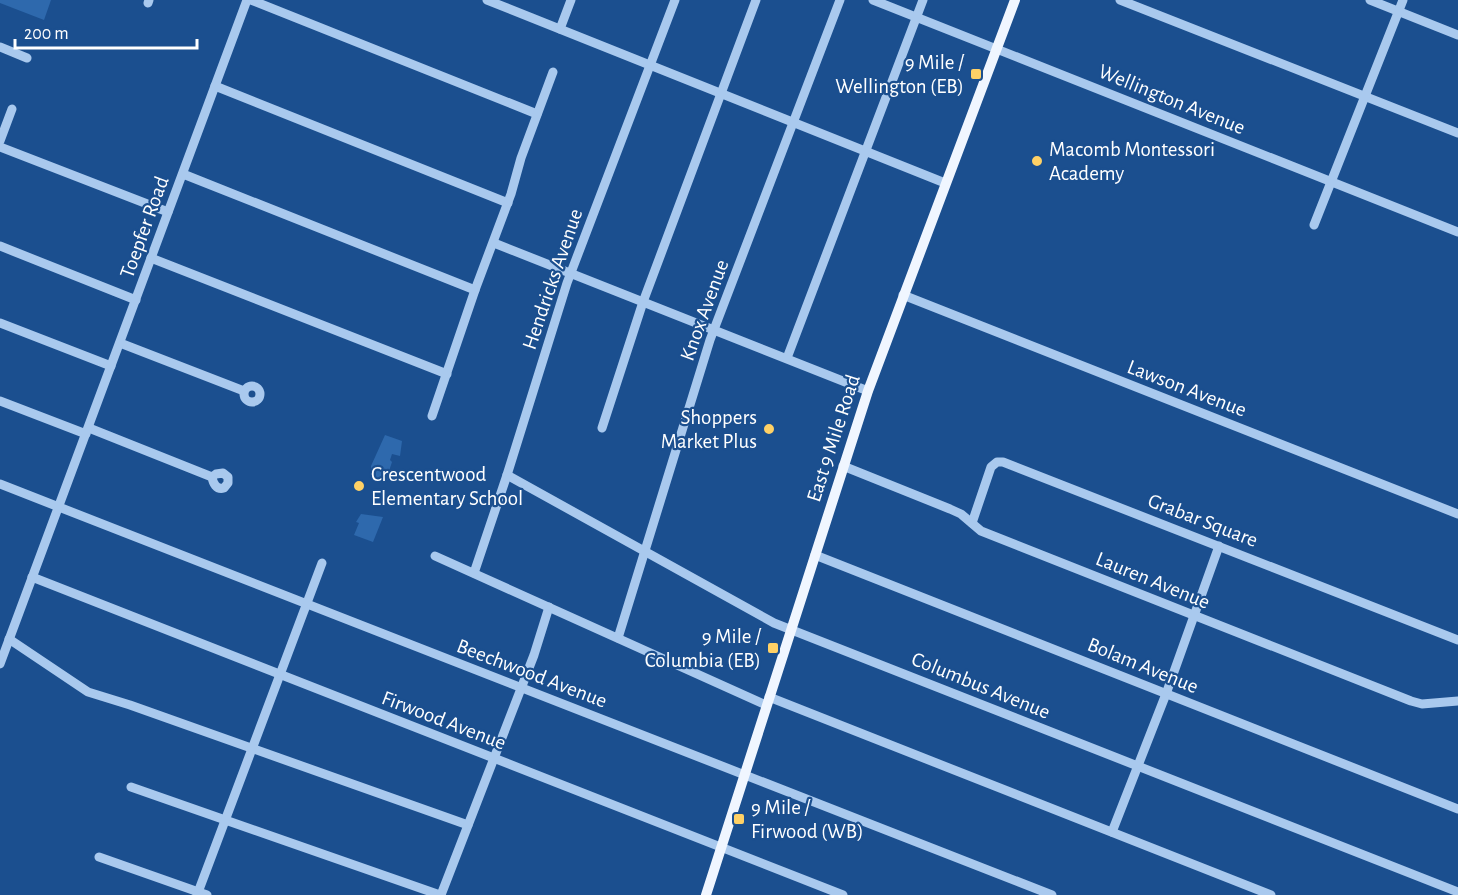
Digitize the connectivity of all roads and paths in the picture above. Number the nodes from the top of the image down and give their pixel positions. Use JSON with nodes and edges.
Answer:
{"nodes":[{"id":1,"x":249,"y":0,"type":"edge"},
{"id":2,"x":487,"y":0,"type":"edge"},
{"id":3,"x":571,"y":0,"type":"edge"},
{"id":4,"x":675,"y":0,"type":"edge"},
{"id":5,"x":756,"y":0,"type":"edge"},
{"id":6,"x":840,"y":0,"type":"edge"},
{"id":7,"x":873,"y":0,"type":"edge"},
{"id":8,"x":922,"y":0,"type":"edge"},
{"id":9,"x":1015,"y":0,"type":"edge"},
{"id":10,"x":1119,"y":0,"type":"edge"},
{"id":11,"x":1370,"y":0,"type":"edge"},
{"id":12,"x":1403,"y":0,"type":"edge"},
{"id":13,"x":1398,"y":11,"type":"junction"},
{"id":14,"x":916,"y":17,"type":"junction"},
{"id":15,"x":560,"y":29,"type":"junction"},
{"id":16,"x":1458,"y":35,"type":"edge"},
{"id":17,"x":0,"y":47,"type":"edge"},
{"id":18,"x":997,"y":49,"type":"junction"},
{"id":19,"x":27,"y":58,"type":"dead end"},
{"id":20,"x":650,"y":65,"type":"junction"},
{"id":21,"x":553,"y":72,"type":"dead end"},
{"id":22,"x":215,"y":86,"type":"junction"},
{"id":23,"x":722,"y":93,"type":"junction"},
{"id":24,"x":1366,"y":96,"type":"junction"},
{"id":25,"x":12,"y":110,"type":"dead end"},
{"id":26,"x":537,"y":114,"type":"junction"},
{"id":27,"x":795,"y":122,"type":"junction"},
{"id":28,"x":1458,"y":133,"type":"edge"},
{"id":29,"x":0,"y":141,"type":"edge"},
{"id":30,"x":0,"y":147,"type":"edge"},
{"id":31,"x":866,"y":151,"type":"junction"},
{"id":32,"x":183,"y":174,"type":"junction"},
{"id":33,"x":1331,"y":182,"type":"junction"},
{"id":34,"x":945,"y":183,"type":"junction"},
{"id":35,"x":508,"y":203,"type":"junction"},
{"id":36,"x":168,"y":212,"type":"junction"},
{"id":37,"x":1314,"y":225,"type":"dead end"},
{"id":38,"x":1458,"y":232,"type":"edge"},
{"id":39,"x":494,"y":243,"type":"junction"},
{"id":40,"x":0,"y":246,"type":"edge"},
{"id":41,"x":151,"y":258,"type":"junction"},
{"id":42,"x":571,"y":273,"type":"junction"},
{"id":43,"x":475,"y":290,"type":"junction"},
{"id":44,"x":903,"y":295,"type":"junction"},
{"id":45,"x":136,"y":300,"type":"junction"},
{"id":46,"x":643,"y":302,"type":"junction"},
{"id":47,"x":0,"y":323,"type":"edge"},
{"id":48,"x":715,"y":330,"type":"junction"},
{"id":49,"x":120,"y":343,"type":"junction"},
{"id":50,"x":788,"y":358,"type":"junction"},
{"id":51,"x":111,"y":366,"type":"junction"},
{"id":52,"x":447,"y":374,"type":"junction"},
{"id":53,"x":244,"y":391,"type":"dead end"},
{"id":54,"x":868,"y":391,"type":"junction"},
{"id":55,"x":0,"y":400,"type":"edge"},
{"id":56,"x":432,"y":416,"type":"dead end"},
{"id":57,"x":602,"y":428,"type":"dead end"},
{"id":58,"x":87,"y":431,"type":"junction"},
{"id":59,"x":843,"y":466,"type":"junction"},
{"id":60,"x":507,"y":475,"type":"junction"},
{"id":61,"x":212,"y":477,"type":"dead end"},
{"id":62,"x":0,"y":484,"type":"edge"},
{"id":63,"x":58,"y":507,"type":"junction"},
{"id":64,"x":1458,"y":514,"type":"edge"},
{"id":65,"x":972,"y":524,"type":"junction"},
{"id":66,"x":1219,"y":546,"type":"junction"},
{"id":67,"x":646,"y":551,"type":"junction"},
{"id":68,"x":815,"y":555,"type":"junction"},
{"id":69,"x":435,"y":556,"type":"dead end"},
{"id":70,"x":322,"y":563,"type":"dead end"},
{"id":71,"x":474,"y":573,"type":"junction"},
{"id":72,"x":33,"y":578,"type":"junction"},
{"id":73,"x":307,"y":605,"type":"junction"},
{"id":74,"x":549,"y":607,"type":"junction"},
{"id":75,"x":1195,"y":616,"type":"junction"},
{"id":76,"x":790,"y":630,"type":"junction"},
{"id":77,"x":618,"y":638,"type":"junction"},
{"id":78,"x":9,"y":639,"type":"junction"},
{"id":79,"x":1458,"y":640,"type":"edge"},
{"id":80,"x":0,"y":664,"type":"edge"},
{"id":81,"x":280,"y":675,"type":"junction"},
{"id":82,"x":521,"y":688,"type":"junction"},
{"id":83,"x":1166,"y":694,"type":"junction"},
{"id":84,"x":768,"y":701,"type":"junction"},
{"id":85,"x":1458,"y":701,"type":"edge"},
{"id":86,"x":253,"y":750,"type":"junction"},
{"id":87,"x":494,"y":759,"type":"junction"},
{"id":88,"x":1138,"y":766,"type":"junction"},
{"id":89,"x":743,"y":774,"type":"junction"},
{"id":90,"x":131,"y":787,"type":"dead end"},
{"id":91,"x":1458,"y":809,"type":"edge"},
{"id":92,"x":225,"y":820,"type":"junction"},
{"id":93,"x":468,"y":825,"type":"junction"},
{"id":94,"x":1112,"y":832,"type":"junction"},
{"id":95,"x":720,"y":847,"type":"junction"},
{"id":96,"x":99,"y":857,"type":"dead end"},
{"id":97,"x":1458,"y":892,"type":"edge"},
{"id":98,"x":201,"y":894,"type":"edge"},
{"id":99,"x":440,"y":895,"type":"edge"},
{"id":100,"x":706,"y":895,"type":"edge"},
{"id":101,"x":843,"y":895,"type":"edge"},
{"id":102,"x":1052,"y":895,"type":"edge"},
{"id":103,"x":1271,"y":895,"type":"edge"}],
"edges":[{"from":1,"to":22,"type":"street","name":"Toepfer Road"},
{"from":1,"to":26,"type":"street"},
{"from":2,"to":15,"type":"street"},
{"from":3,"to":15,"type":"street"},
{"from":4,"to":20,"type":"street","name":"Hendricks Avenue"},
{"from":5,"to":23,"type":"street"},
{"from":6,"to":27,"type":"street","name":"Knox Avenue"},
{"from":7,"to":14,"type":"street","name":"Wellington Avenue"},
{"from":8,"to":14,"type":"street"},
{"from":9,"to":18,"type":"main road","name":"East 9 Mile Road"},
{"from":10,"to":24,"type":"street"},
{"from":11,"to":13,"type":"street"},
{"from":12,"to":13,"type":"street"},
{"from":13,"to":16,"type":"street"},
{"from":13,"to":24,"type":"street"},
{"from":14,"to":18,"type":"street","name":"Wellington Avenue"},
{"from":14,"to":31,"type":"street"},
{"from":15,"to":20,"type":"street"},
{"from":17,"to":19,"type":"street"},
{"from":18,"to":33,"type":"street","name":"Wellington Avenue"},
{"from":18,"to":34,"type":"main road","name":"East 9 Mile Road"},
{"from":20,"to":23,"type":"street"},
{"from":20,"to":42,"type":"street","name":"Hendricks Avenue"},
{"from":21,"to":26,"type":"street"},
{"from":22,"to":32,"type":"street","name":"Toepfer Road"},
{"from":22,"to":35,"type":"street"},
{"from":23,"to":27,"type":"street"},
{"from":23,"to":46,"type":"street"},
{"from":24,"to":28,"type":"street"},
{"from":24,"to":33,"type":"street"},
{"from":25,"to":29,"type":"street"},
{"from":26,"to":35,"type":"street"},
{"from":27,"to":31,"type":"street"},
{"from":27,"to":48,"type":"street","name":"Knox Avenue"},
{"from":30,"to":36,"type":"street"},
{"from":31,"to":34,"type":"street"},
{"from":31,"to":50,"type":"street"},
{"from":32,"to":36,"type":"street","name":"Toepfer Road"},
{"from":32,"to":43,"type":"street"},
{"from":33,"to":37,"type":"street"},
{"from":33,"to":38,"type":"street","name":"Wellington Avenue"},
{"from":34,"to":44,"type":"main road","name":"East 9 Mile Road"},
{"from":35,"to":39,"type":"street"},
{"from":36,"to":41,"type":"street","name":"Toepfer Road"},
{"from":39,"to":42,"type":"street"},
{"from":39,"to":43,"type":"street"},
{"from":40,"to":45,"type":"street"},
{"from":41,"to":45,"type":"street","name":"Toepfer Road"},
{"from":41,"to":52,"type":"street"},
{"from":42,"to":46,"type":"street"},
{"from":42,"to":60,"type":"street","name":"Hendricks Avenue"},
{"from":43,"to":52,"type":"street"},
{"from":44,"to":54,"type":"main road","name":"East 9 Mile Road"},
{"from":44,"to":64,"type":"street","name":"Lawson Avenue"},
{"from":45,"to":49,"type":"street","name":"Toepfer Road"},
{"from":46,"to":48,"type":"street"},
{"from":46,"to":57,"type":"street"},
{"from":47,"to":51,"type":"street"},
{"from":48,"to":50,"type":"street"},
{"from":48,"to":67,"type":"street","name":"Knox Avenue"},
{"from":49,"to":51,"type":"street","name":"Toepfer Road"},
{"from":49,"to":53,"type":"street"},
{"from":50,"to":54,"type":"street"},
{"from":51,"to":58,"type":"street","name":"Toepfer Road"},
{"from":52,"to":56,"type":"street"},
{"from":54,"to":59,"type":"main road","name":"East 9 Mile Road"},
{"from":55,"to":58,"type":"street"},
{"from":58,"to":61,"type":"street"},
{"from":58,"to":63,"type":"street","name":"Toepfer Road"},
{"from":59,"to":65,"type":"street","name":"Lauren Avenue"},
{"from":59,"to":68,"type":"main road","name":"East 9 Mile Road"},
{"from":60,"to":67,"type":"street","name":"Columbus Avenue"},
{"from":60,"to":71,"type":"street","name":"Hendricks Avenue"},
{"from":62,"to":63,"type":"street","name":"Beechwood Avenue"},
{"from":63,"to":72,"type":"street","name":"Toepfer Road"},
{"from":63,"to":73,"type":"street","name":"Beechwood Avenue"},
{"from":65,"to":66,"type":"street","name":"Grabar Square"},
{"from":65,"to":75,"type":"street","name":"Lauren Avenue"},
{"from":66,"to":75,"type":"street"},
{"from":66,"to":79,"type":"street","name":"Grabar Square"},
{"from":67,"to":76,"type":"street","name":"Columbus Avenue"},
{"from":67,"to":77,"type":"street","name":"Knox Avenue"},
{"from":68,"to":76,"type":"main road","name":"East 9 Mile Road"},
{"from":68,"to":83,"type":"street","name":"Bolam Avenue"},
{"from":69,"to":71,"type":"street"},
{"from":70,"to":73,"type":"street"},
{"from":71,"to":74,"type":"street"},
{"from":72,"to":78,"type":"street","name":"Toepfer Road"},
{"from":72,"to":81,"type":"street","name":"Firwood Avenue"},
{"from":73,"to":81,"type":"street"},
{"from":73,"to":82,"type":"street","name":"Beechwood Avenue"},
{"from":74,"to":77,"type":"street"},
{"from":74,"to":82,"type":"street"},
{"from":75,"to":83,"type":"street"},
{"from":75,"to":85,"type":"street","name":"Lauren Avenue"},
{"from":76,"to":84,"type":"main road","name":"East 9 Mile Road"},
{"from":76,"to":88,"type":"street","name":"Columbus Avenue"},
{"from":77,"to":84,"type":"street"},
{"from":78,"to":80,"type":"street","name":"Toepfer Road"},
{"from":78,"to":86,"type":"street"},
{"from":81,"to":86,"type":"street"},
{"from":81,"to":87,"type":"street","name":"Firwood Avenue"},
{"from":82,"to":87,"type":"street"},
{"from":82,"to":89,"type":"street","name":"Beechwood Avenue"},
{"from":83,"to":88,"type":"street"},
{"from":83,"to":91,"type":"street","name":"Bolam Avenue"},
{"from":84,"to":89,"type":"main road","name":"East 9 Mile Road"},
{"from":84,"to":94,"type":"street"},
{"from":86,"to":92,"type":"street"},
{"from":86,"to":93,"type":"street"},
{"from":87,"to":93,"type":"street"},
{"from":87,"to":95,"type":"street","name":"Firwood Avenue"},
{"from":88,"to":94,"type":"street"},
{"from":88,"to":97,"type":"street","name":"Columbus Avenue"},
{"from":89,"to":95,"type":"main road","name":"East 9 Mile Road"},
{"from":89,"to":102,"type":"street","name":"Beechwood Avenue"},
{"from":90,"to":92,"type":"street"},
{"from":92,"to":98,"type":"street"},
{"from":92,"to":99,"type":"street"},
{"from":93,"to":99,"type":"street"},
{"from":94,"to":103,"type":"street"},
{"from":95,"to":100,"type":"main road","name":"East 9 Mile Road"},
{"from":95,"to":101,"type":"street","name":"Firwood Avenue"},
{"from":96,"to":98,"type":"street"}]}
